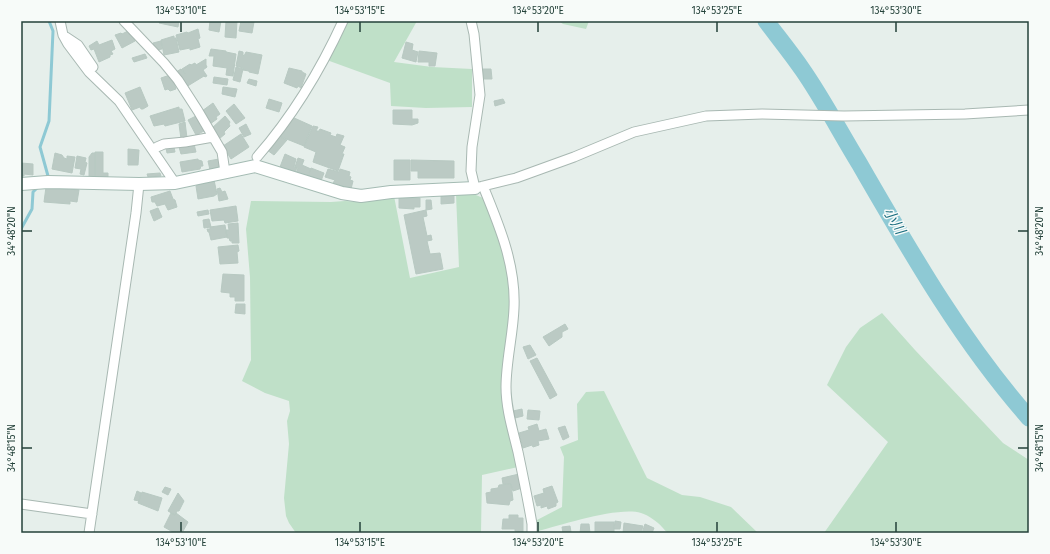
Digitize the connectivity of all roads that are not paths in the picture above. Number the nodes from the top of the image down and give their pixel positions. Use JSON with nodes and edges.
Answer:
{"nodes":[{"id":1,"x":60,"y":21,"type":"edge"},
{"id":2,"x":124,"y":21,"type":"edge"},
{"id":3,"x":343,"y":21,"type":"edge"},
{"id":4,"x":471,"y":21,"type":"edge"},
{"id":5,"x":64,"y":35,"type":"junction"},
{"id":6,"x":1029,"y":110,"type":"edge"},
{"id":7,"x":213,"y":137,"type":"junction"},
{"id":8,"x":157,"y":147,"type":"junction"},
{"id":9,"x":257,"y":157,"type":"dead end"},
{"id":10,"x":225,"y":172,"type":"junction"},
{"id":11,"x":173,"y":178,"type":"junction"},
{"id":12,"x":21,"y":184,"type":"edge"},
{"id":13,"x":139,"y":184,"type":"junction"},
{"id":14,"x":479,"y":187,"type":"junction"},
{"id":15,"x":21,"y":504,"type":"edge"},
{"id":16,"x":92,"y":514,"type":"junction"},
{"id":17,"x":89,"y":533,"type":"edge"},
{"id":18,"x":532,"y":533,"type":"edge"}],
"edges":[{"from":1,"to":5,"type":"street"},
{"from":2,"to":7,"type":"street"},
{"from":3,"to":9,"type":"street"},
{"from":4,"to":14,"type":"street"},
{"from":5,"to":8,"type":"street"},
{"from":5,"to":11,"type":"street"},
{"from":6,"to":14,"type":"street"},
{"from":7,"to":8,"type":"street"},
{"from":7,"to":10,"type":"street"},
{"from":8,"to":11,"type":"street"},
{"from":10,"to":11,"type":"street"},
{"from":10,"to":14,"type":"street"},
{"from":11,"to":13,"type":"street"},
{"from":12,"to":13,"type":"street"},
{"from":13,"to":16,"type":"street"},
{"from":14,"to":18,"type":"street"},
{"from":15,"to":16,"type":"street"},
{"from":16,"to":17,"type":"street"}]}
